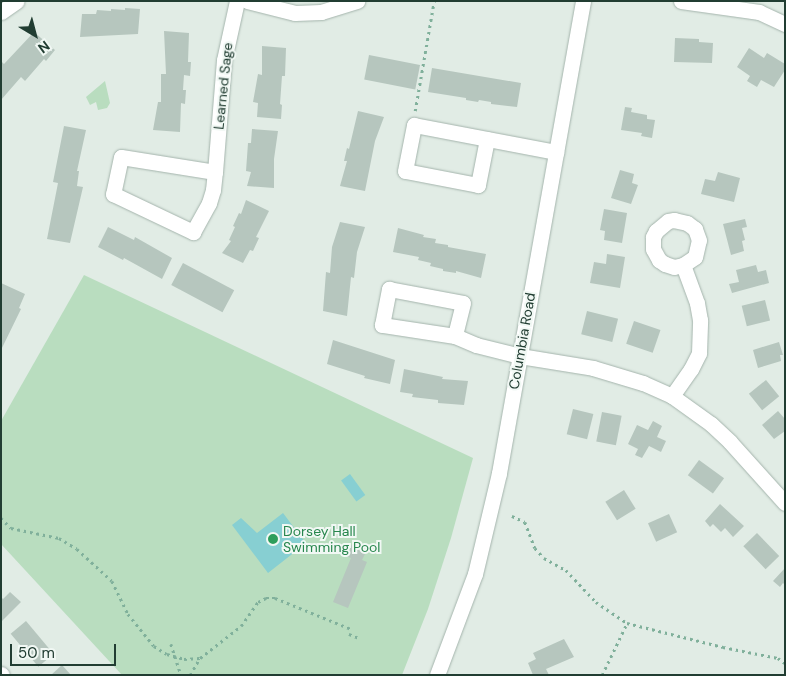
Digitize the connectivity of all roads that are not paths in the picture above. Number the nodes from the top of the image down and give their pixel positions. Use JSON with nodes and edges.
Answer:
{"nodes":[{"id":1,"x":17,"y":1,"type":"edge"},
{"id":2,"x":237,"y":1,"type":"edge"},
{"id":3,"x":247,"y":1,"type":"edge"},
{"id":4,"x":357,"y":1,"type":"edge"},
{"id":5,"x":584,"y":1,"type":"edge"},
{"id":6,"x":681,"y":1,"type":"edge"},
{"id":7,"x":1,"y":12,"type":"edge"},
{"id":8,"x":785,"y":24,"type":"edge"},
{"id":9,"x":487,"y":139,"type":"junction"},
{"id":10,"x":556,"y":152,"type":"junction"},
{"id":11,"x":215,"y":172,"type":"junction"},
{"id":12,"x":683,"y":265,"type":"dead end"},
{"id":13,"x":455,"y":336,"type":"junction"},
{"id":14,"x":520,"y":356,"type":"junction"},
{"id":15,"x":672,"y":396,"type":"junction"},
{"id":16,"x":785,"y":503,"type":"edge"},
{"id":17,"x":438,"y":675,"type":"edge"}],
"edges":[{"from":1,"to":7,"type":"street"},
{"from":2,"to":11,"type":"street","name":"Learned Sage"},
{"from":3,"to":4,"type":"street"},
{"from":5,"to":10,"type":"street","name":"Columbia Road"},
{"from":6,"to":8,"type":"street"},
{"from":9,"to":9,"type":"street"},
{"from":9,"to":10,"type":"street"},
{"from":10,"to":14,"type":"street","name":"Columbia Road"},
{"from":11,"to":11,"type":"street","name":"Learned Sage"},
{"from":12,"to":15,"type":"street"},
{"from":13,"to":13,"type":"street"},
{"from":13,"to":14,"type":"street"},
{"from":14,"to":15,"type":"street"},
{"from":14,"to":17,"type":"street","name":"Columbia Road"},
{"from":15,"to":16,"type":"street"}]}
